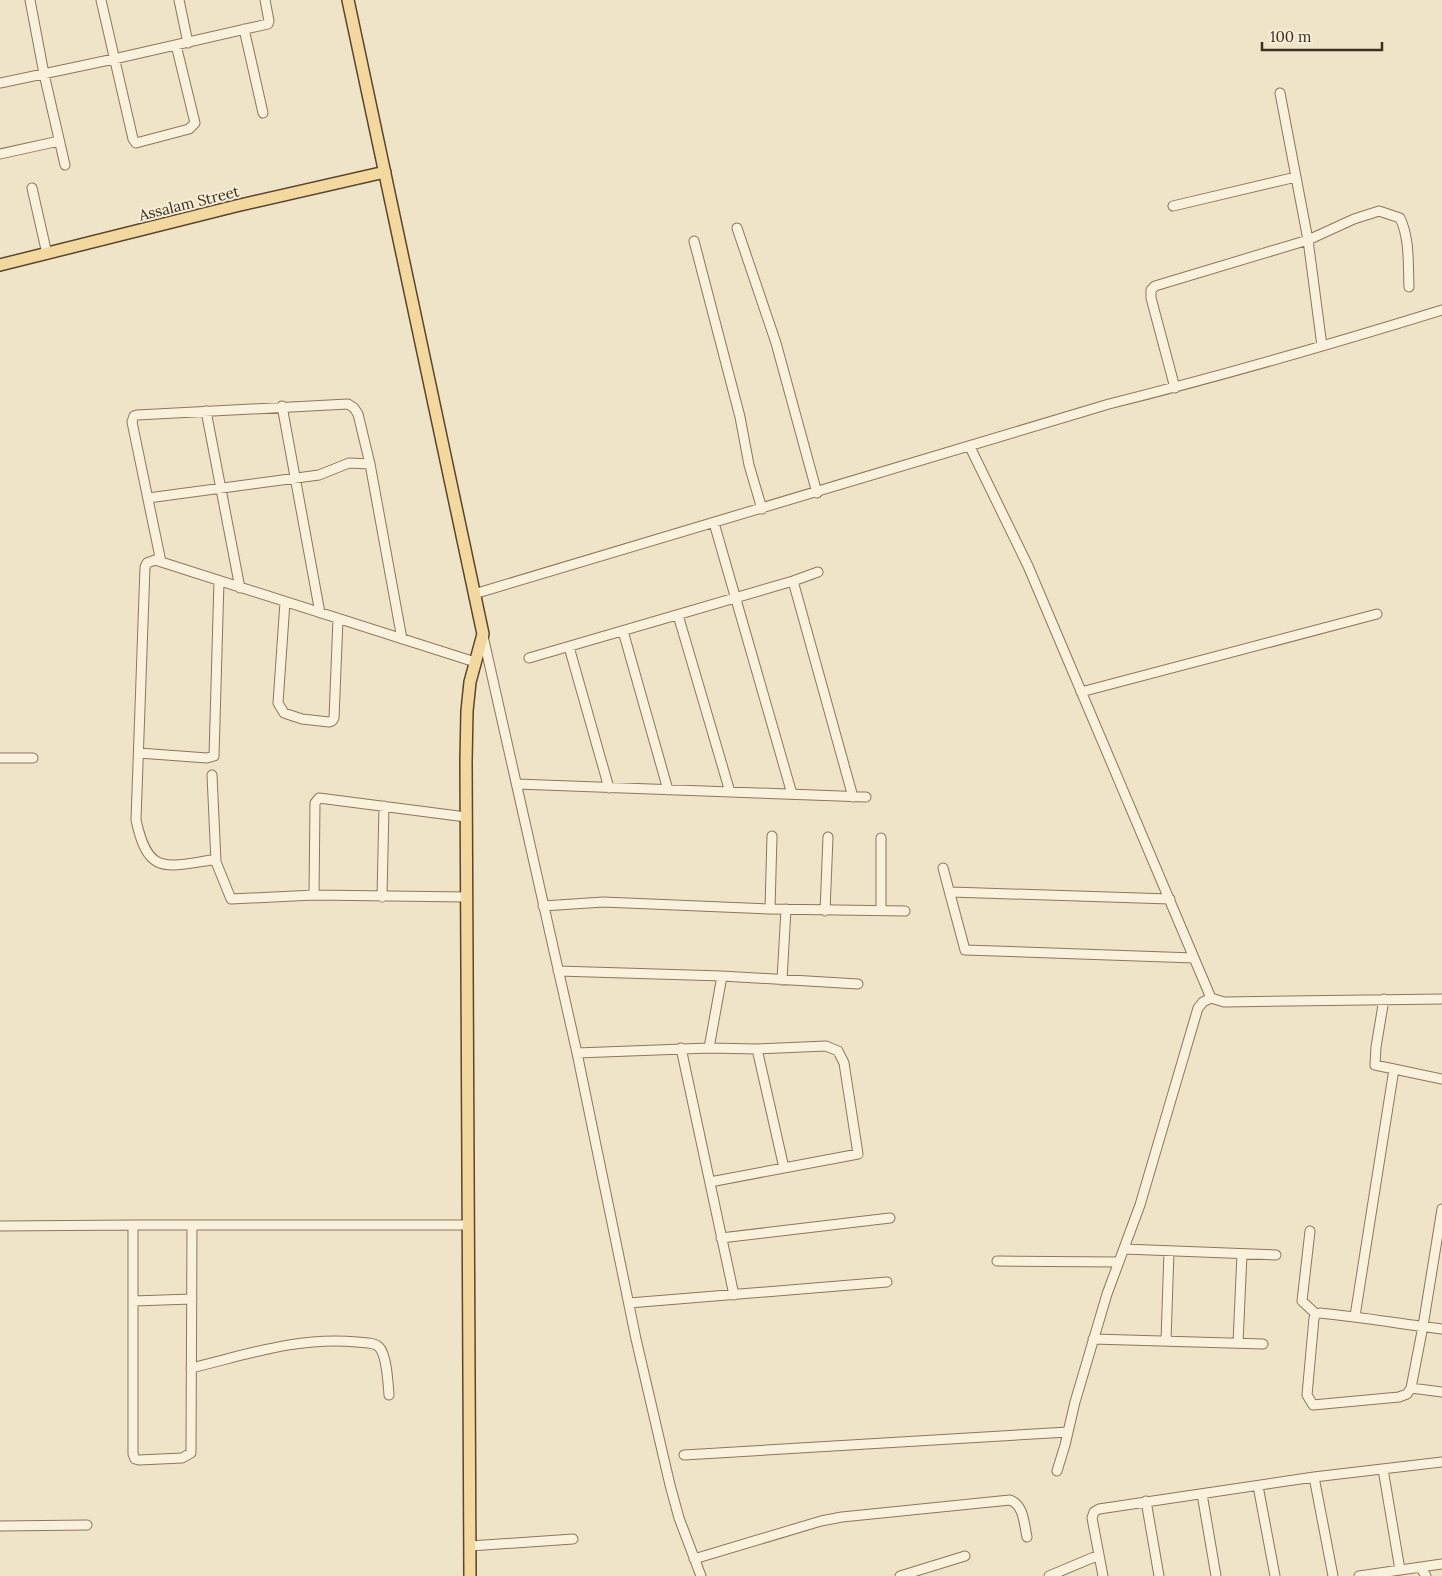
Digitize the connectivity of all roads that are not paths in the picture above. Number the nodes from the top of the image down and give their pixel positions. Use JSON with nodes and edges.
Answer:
{"nodes":[{"id":1,"x":30,"y":0,"type":"edge"},
{"id":2,"x":101,"y":0,"type":"edge"},
{"id":3,"x":179,"y":0,"type":"edge"},
{"id":4,"x":265,"y":0,"type":"edge"},
{"id":5,"x":348,"y":0,"type":"edge"},
{"id":6,"x":244,"y":29,"type":"junction"},
{"id":7,"x":188,"y":42,"type":"junction"},
{"id":8,"x":176,"y":45,"type":"junction"},
{"id":9,"x":114,"y":59,"type":"junction"},
{"id":10,"x":44,"y":74,"type":"junction"},
{"id":11,"x":0,"y":83,"type":"edge"},
{"id":12,"x":1280,"y":92,"type":"dead end"},
{"id":13,"x":263,"y":112,"type":"dead end"},
{"id":14,"x":59,"y":140,"type":"junction"},
{"id":15,"x":0,"y":154,"type":"edge"},
{"id":16,"x":65,"y":165,"type":"dead end"},
{"id":17,"x":385,"y":172,"type":"junction"},
{"id":18,"x":1296,"y":177,"type":"junction"},
{"id":19,"x":32,"y":188,"type":"dead end"},
{"id":20,"x":1172,"y":206,"type":"dead end"},
{"id":21,"x":737,"y":228,"type":"dead end"},
{"id":22,"x":1308,"y":240,"type":"junction"},
{"id":23,"x":694,"y":241,"type":"dead end"},
{"id":24,"x":47,"y":254,"type":"junction"},
{"id":25,"x":0,"y":265,"type":"edge"},
{"id":26,"x":1409,"y":287,"type":"dead end"},
{"id":27,"x":1442,"y":310,"type":"edge"},
{"id":28,"x":1322,"y":346,"type":"junction"},
{"id":29,"x":1175,"y":388,"type":"junction"},
{"id":30,"x":282,"y":406,"type":"junction"},
{"id":31,"x":206,"y":411,"type":"junction"},
{"id":32,"x":970,"y":447,"type":"junction"},
{"id":33,"x":370,"y":464,"type":"junction"},
{"id":34,"x":295,"y":478,"type":"junction"},
{"id":35,"x":221,"y":489,"type":"junction"},
{"id":36,"x":817,"y":493,"type":"junction"},
{"id":37,"x":148,"y":498,"type":"junction"},
{"id":38,"x":762,"y":509,"type":"junction"},
{"id":39,"x":714,"y":523,"type":"junction"},
{"id":40,"x":161,"y":562,"type":"junction"},
{"id":41,"x":818,"y":572,"type":"dead end"},
{"id":42,"x":219,"y":581,"type":"junction"},
{"id":43,"x":793,"y":581,"type":"junction"},
{"id":44,"x":240,"y":588,"type":"junction"},
{"id":45,"x":474,"y":594,"type":"junction"},
{"id":46,"x":735,"y":597,"type":"junction"},
{"id":47,"x":285,"y":602,"type":"junction"},
{"id":48,"x":320,"y":613,"type":"junction"},
{"id":49,"x":1377,"y":614,"type":"dead end"},
{"id":50,"x":678,"y":615,"type":"junction"},
{"id":51,"x":338,"y":618,"type":"junction"},
{"id":52,"x":623,"y":631,"type":"junction"},
{"id":53,"x":483,"y":634,"type":"junction"},
{"id":54,"x":402,"y":639,"type":"junction"},
{"id":55,"x":569,"y":647,"type":"junction"},
{"id":56,"x":529,"y":658,"type":"dead end"},
{"id":57,"x":475,"y":662,"type":"junction"},
{"id":58,"x":1081,"y":692,"type":"junction"},
{"id":59,"x":139,"y":754,"type":"junction"},
{"id":60,"x":0,"y":758,"type":"edge"},
{"id":61,"x":33,"y":758,"type":"dead end"},
{"id":62,"x":212,"y":775,"type":"dead end"},
{"id":63,"x":517,"y":784,"type":"junction"},
{"id":64,"x":609,"y":788,"type":"junction"},
{"id":65,"x":668,"y":790,"type":"junction"},
{"id":66,"x":730,"y":792,"type":"junction"},
{"id":67,"x":792,"y":794,"type":"junction"},
{"id":68,"x":853,"y":797,"type":"junction"},
{"id":69,"x":866,"y":797,"type":"dead end"},
{"id":70,"x":384,"y":806,"type":"junction"},
{"id":71,"x":466,"y":817,"type":"junction"},
{"id":72,"x":772,"y":836,"type":"dead end"},
{"id":73,"x":828,"y":837,"type":"dead end"},
{"id":74,"x":881,"y":838,"type":"dead end"},
{"id":75,"x":216,"y":862,"type":"junction"},
{"id":76,"x":943,"y":868,"type":"dead end"},
{"id":77,"x":951,"y":892,"type":"junction"},
{"id":78,"x":314,"y":895,"type":"junction"},
{"id":79,"x":382,"y":896,"type":"junction"},
{"id":80,"x":466,"y":897,"type":"junction"},
{"id":81,"x":1170,"y":899,"type":"junction"},
{"id":82,"x":543,"y":906,"type":"junction"},
{"id":83,"x":770,"y":909,"type":"junction"},
{"id":84,"x":786,"y":909,"type":"junction"},
{"id":85,"x":881,"y":910,"type":"junction"},
{"id":86,"x":825,"y":911,"type":"junction"},
{"id":87,"x":905,"y":911,"type":"dead end"},
{"id":88,"x":1194,"y":958,"type":"junction"},
{"id":89,"x":558,"y":971,"type":"junction"},
{"id":90,"x":722,"y":976,"type":"junction"},
{"id":91,"x":782,"y":980,"type":"junction"},
{"id":92,"x":858,"y":984,"type":"dead end"},
{"id":93,"x":1211,"y":998,"type":"junction"},
{"id":94,"x":1442,"y":999,"type":"edge"},
{"id":95,"x":1384,"y":1000,"type":"junction"},
{"id":96,"x":681,"y":1048,"type":"junction"},
{"id":97,"x":708,"y":1048,"type":"junction"},
{"id":98,"x":757,"y":1049,"type":"junction"},
{"id":99,"x":577,"y":1052,"type":"junction"},
{"id":100,"x":1394,"y":1069,"type":"junction"},
{"id":101,"x":1442,"y":1079,"type":"edge"},
{"id":102,"x":784,"y":1168,"type":"junction"},
{"id":103,"x":710,"y":1182,"type":"junction"},
{"id":104,"x":1442,"y":1209,"type":"edge"},
{"id":105,"x":890,"y":1218,"type":"dead end"},
{"id":106,"x":133,"y":1225,"type":"junction"},
{"id":107,"x":468,"y":1225,"type":"junction"},
{"id":108,"x":0,"y":1226,"type":"edge"},
{"id":109,"x":192,"y":1226,"type":"junction"},
{"id":110,"x":1310,"y":1231,"type":"dead end"},
{"id":111,"x":721,"y":1238,"type":"junction"},
{"id":112,"x":1124,"y":1249,"type":"junction"},
{"id":113,"x":1169,"y":1251,"type":"junction"},
{"id":114,"x":1242,"y":1254,"type":"junction"},
{"id":115,"x":1276,"y":1256,"type":"dead end"},
{"id":116,"x":997,"y":1261,"type":"dead end"},
{"id":117,"x":1438,"y":1261,"type":"edge"},
{"id":118,"x":1120,"y":1262,"type":"junction"},
{"id":119,"x":887,"y":1282,"type":"dead end"},
{"id":120,"x":734,"y":1295,"type":"junction"},
{"id":121,"x":192,"y":1299,"type":"junction"},
{"id":122,"x":133,"y":1301,"type":"junction"},
{"id":123,"x":629,"y":1303,"type":"junction"},
{"id":124,"x":1316,"y":1314,"type":"junction"},
{"id":125,"x":1355,"y":1316,"type":"junction"},
{"id":126,"x":1423,"y":1326,"type":"junction"},
{"id":127,"x":1442,"y":1329,"type":"edge"},
{"id":128,"x":1094,"y":1339,"type":"junction"},
{"id":129,"x":1166,"y":1341,"type":"junction"},
{"id":130,"x":1238,"y":1343,"type":"junction"},
{"id":131,"x":1262,"y":1344,"type":"dead end"},
{"id":132,"x":190,"y":1368,"type":"junction"},
{"id":133,"x":1411,"y":1388,"type":"junction"},
{"id":134,"x":1442,"y":1392,"type":"edge"},
{"id":135,"x":389,"y":1395,"type":"dead end"},
{"id":136,"x":1068,"y":1432,"type":"junction"},
{"id":137,"x":684,"y":1455,"type":"dead end"},
{"id":138,"x":1442,"y":1462,"type":"edge"},
{"id":139,"x":1383,"y":1469,"type":"junction"},
{"id":140,"x":1057,"y":1471,"type":"dead end"},
{"id":141,"x":1314,"y":1477,"type":"junction"},
{"id":142,"x":1258,"y":1486,"type":"junction"},
{"id":143,"x":1202,"y":1494,"type":"junction"},
{"id":144,"x":1146,"y":1502,"type":"junction"},
{"id":145,"x":87,"y":1525,"type":"dead end"},
{"id":146,"x":0,"y":1526,"type":"edge"},
{"id":147,"x":1027,"y":1537,"type":"dead end"},
{"id":148,"x":572,"y":1539,"type":"dead end"},
{"id":149,"x":470,"y":1546,"type":"junction"},
{"id":150,"x":1099,"y":1555,"type":"junction"},
{"id":151,"x":965,"y":1556,"type":"dead end"},
{"id":152,"x":694,"y":1559,"type":"junction"},
{"id":153,"x":1442,"y":1564,"type":"edge"},
{"id":154,"x":1420,"y":1567,"type":"junction"},
{"id":155,"x":1400,"y":1570,"type":"junction"},
{"id":156,"x":470,"y":1576,"type":"edge"},
{"id":157,"x":701,"y":1576,"type":"edge"},
{"id":158,"x":900,"y":1576,"type":"edge"},
{"id":159,"x":1050,"y":1576,"type":"edge"},
{"id":160,"x":1103,"y":1576,"type":"edge"},
{"id":161,"x":1159,"y":1576,"type":"edge"},
{"id":162,"x":1216,"y":1576,"type":"edge"},
{"id":163,"x":1275,"y":1576,"type":"edge"},
{"id":164,"x":1334,"y":1576,"type":"edge"},
{"id":165,"x":1359,"y":1576,"type":"edge"},
{"id":166,"x":1426,"y":1576,"type":"edge"}],
"edges":[{"from":1,"to":10,"type":"street"},
{"from":2,"to":9,"type":"street"},
{"from":3,"to":7,"type":"street"},
{"from":4,"to":6,"type":"street"},
{"from":5,"to":17,"type":"main road"},
{"from":6,"to":7,"type":"street"},
{"from":6,"to":13,"type":"street"},
{"from":7,"to":8,"type":"street"},
{"from":8,"to":9,"type":"street"},
{"from":8,"to":9,"type":"street"},
{"from":9,"to":10,"type":"street"},
{"from":10,"to":11,"type":"street"},
{"from":10,"to":14,"type":"street"},
{"from":12,"to":18,"type":"street"},
{"from":14,"to":15,"type":"street"},
{"from":14,"to":16,"type":"street"},
{"from":17,"to":24,"type":"main road","name":"Assalam Street"},
{"from":17,"to":45,"type":"main road"},
{"from":18,"to":20,"type":"street"},
{"from":18,"to":22,"type":"street"},
{"from":19,"to":24,"type":"street"},
{"from":21,"to":36,"type":"street"},
{"from":22,"to":26,"type":"street"},
{"from":22,"to":28,"type":"street"},
{"from":22,"to":29,"type":"street"},
{"from":23,"to":38,"type":"street"},
{"from":24,"to":25,"type":"main road","name":"Assalam Street"},
{"from":27,"to":28,"type":"street"},
{"from":28,"to":29,"type":"street"},
{"from":29,"to":32,"type":"street"},
{"from":30,"to":31,"type":"street"},
{"from":30,"to":33,"type":"street"},
{"from":30,"to":34,"type":"street"},
{"from":31,"to":35,"type":"street"},
{"from":31,"to":37,"type":"street"},
{"from":32,"to":36,"type":"street"},
{"from":32,"to":58,"type":"street"},
{"from":33,"to":34,"type":"street"},
{"from":33,"to":54,"type":"street"},
{"from":34,"to":35,"type":"street"},
{"from":34,"to":48,"type":"street"},
{"from":35,"to":37,"type":"street"},
{"from":35,"to":44,"type":"street"},
{"from":36,"to":38,"type":"street"},
{"from":37,"to":40,"type":"street"},
{"from":38,"to":39,"type":"street"},
{"from":39,"to":45,"type":"street"},
{"from":39,"to":46,"type":"street"},
{"from":40,"to":42,"type":"street"},
{"from":40,"to":59,"type":"street"},
{"from":41,"to":43,"type":"street"},
{"from":42,"to":44,"type":"street"},
{"from":42,"to":59,"type":"street"},
{"from":43,"to":46,"type":"street"},
{"from":43,"to":68,"type":"street"},
{"from":44,"to":47,"type":"street"},
{"from":45,"to":53,"type":"main road"},
{"from":46,"to":50,"type":"street"},
{"from":46,"to":67,"type":"street"},
{"from":47,"to":48,"type":"street"},
{"from":47,"to":51,"type":"street"},
{"from":48,"to":51,"type":"street"},
{"from":49,"to":58,"type":"street"},
{"from":50,"to":52,"type":"street"},
{"from":50,"to":66,"type":"street"},
{"from":51,"to":54,"type":"street"},
{"from":52,"to":55,"type":"street"},
{"from":52,"to":65,"type":"street"},
{"from":53,"to":57,"type":"main road"},
{"from":53,"to":63,"type":"street"},
{"from":54,"to":57,"type":"street"},
{"from":55,"to":56,"type":"street"},
{"from":55,"to":64,"type":"street"},
{"from":57,"to":71,"type":"main road"},
{"from":58,"to":81,"type":"street"},
{"from":59,"to":75,"type":"street"},
{"from":60,"to":61,"type":"street"},
{"from":62,"to":75,"type":"street"},
{"from":63,"to":64,"type":"street"},
{"from":63,"to":82,"type":"street"},
{"from":64,"to":65,"type":"street"},
{"from":65,"to":66,"type":"street"},
{"from":66,"to":67,"type":"street"},
{"from":67,"to":68,"type":"street"},
{"from":68,"to":69,"type":"street"},
{"from":70,"to":71,"type":"street"},
{"from":70,"to":78,"type":"street"},
{"from":70,"to":79,"type":"street"},
{"from":71,"to":80,"type":"main road"},
{"from":72,"to":83,"type":"street"},
{"from":73,"to":86,"type":"street"},
{"from":74,"to":85,"type":"street"},
{"from":75,"to":78,"type":"street"},
{"from":76,"to":77,"type":"street"},
{"from":77,"to":81,"type":"street"},
{"from":77,"to":88,"type":"street"},
{"from":78,"to":79,"type":"street"},
{"from":79,"to":80,"type":"street"},
{"from":80,"to":107,"type":"main road"},
{"from":81,"to":88,"type":"street"},
{"from":82,"to":83,"type":"street"},
{"from":82,"to":89,"type":"street"},
{"from":83,"to":84,"type":"street"},
{"from":84,"to":86,"type":"street"},
{"from":84,"to":91,"type":"street"},
{"from":85,"to":86,"type":"street"},
{"from":85,"to":87,"type":"street"},
{"from":88,"to":93,"type":"street"},
{"from":89,"to":90,"type":"street"},
{"from":89,"to":99,"type":"street"},
{"from":90,"to":91,"type":"street"},
{"from":90,"to":97,"type":"street"},
{"from":91,"to":92,"type":"street"},
{"from":93,"to":95,"type":"street"},
{"from":93,"to":112,"type":"street"},
{"from":94,"to":95,"type":"street"},
{"from":95,"to":100,"type":"street"},
{"from":96,"to":97,"type":"street"},
{"from":96,"to":99,"type":"street"},
{"from":96,"to":103,"type":"street"},
{"from":97,"to":98,"type":"street"},
{"from":98,"to":102,"type":"street"},
{"from":98,"to":102,"type":"street"},
{"from":99,"to":123,"type":"street"},
{"from":100,"to":101,"type":"street"},
{"from":100,"to":125,"type":"street"},
{"from":102,"to":103,"type":"street"},
{"from":103,"to":111,"type":"street"},
{"from":104,"to":117,"type":"street"},
{"from":105,"to":111,"type":"street"},
{"from":106,"to":108,"type":"street"},
{"from":106,"to":109,"type":"street"},
{"from":106,"to":122,"type":"street"},
{"from":107,"to":109,"type":"street"},
{"from":107,"to":149,"type":"main road"},
{"from":109,"to":121,"type":"street"},
{"from":110,"to":124,"type":"street"},
{"from":111,"to":120,"type":"street"},
{"from":112,"to":113,"type":"street"},
{"from":112,"to":118,"type":"street"},
{"from":113,"to":114,"type":"street"},
{"from":113,"to":129,"type":"street"},
{"from":114,"to":115,"type":"street"},
{"from":114,"to":130,"type":"street"},
{"from":116,"to":118,"type":"street"},
{"from":117,"to":126,"type":"street"},
{"from":118,"to":128,"type":"street"},
{"from":119,"to":120,"type":"street"},
{"from":120,"to":123,"type":"street"},
{"from":121,"to":122,"type":"street"},
{"from":121,"to":132,"type":"street"},
{"from":122,"to":132,"type":"street"},
{"from":123,"to":152,"type":"street"},
{"from":124,"to":125,"type":"street"},
{"from":124,"to":133,"type":"street"},
{"from":125,"to":126,"type":"street"},
{"from":126,"to":127,"type":"street"},
{"from":126,"to":133,"type":"street"},
{"from":128,"to":129,"type":"street"},
{"from":128,"to":136,"type":"street"},
{"from":129,"to":130,"type":"street"},
{"from":130,"to":131,"type":"street"},
{"from":132,"to":135,"type":"street"},
{"from":133,"to":134,"type":"street"},
{"from":136,"to":137,"type":"street"},
{"from":136,"to":140,"type":"street"},
{"from":138,"to":139,"type":"street"},
{"from":139,"to":141,"type":"street"},
{"from":139,"to":155,"type":"street"},
{"from":141,"to":142,"type":"street"},
{"from":141,"to":164,"type":"street"},
{"from":142,"to":143,"type":"street"},
{"from":142,"to":163,"type":"street"},
{"from":143,"to":144,"type":"street"},
{"from":143,"to":162,"type":"street"},
{"from":144,"to":150,"type":"street"},
{"from":144,"to":161,"type":"street"},
{"from":145,"to":146,"type":"street"},
{"from":147,"to":152,"type":"street"},
{"from":148,"to":149,"type":"street"},
{"from":149,"to":156,"type":"main road"},
{"from":150,"to":159,"type":"street"},
{"from":150,"to":160,"type":"street"},
{"from":151,"to":158,"type":"street"},
{"from":152,"to":157,"type":"street"},
{"from":153,"to":154,"type":"street"},
{"from":154,"to":155,"type":"street"},
{"from":154,"to":166,"type":"street"},
{"from":155,"to":165,"type":"street"}]}
